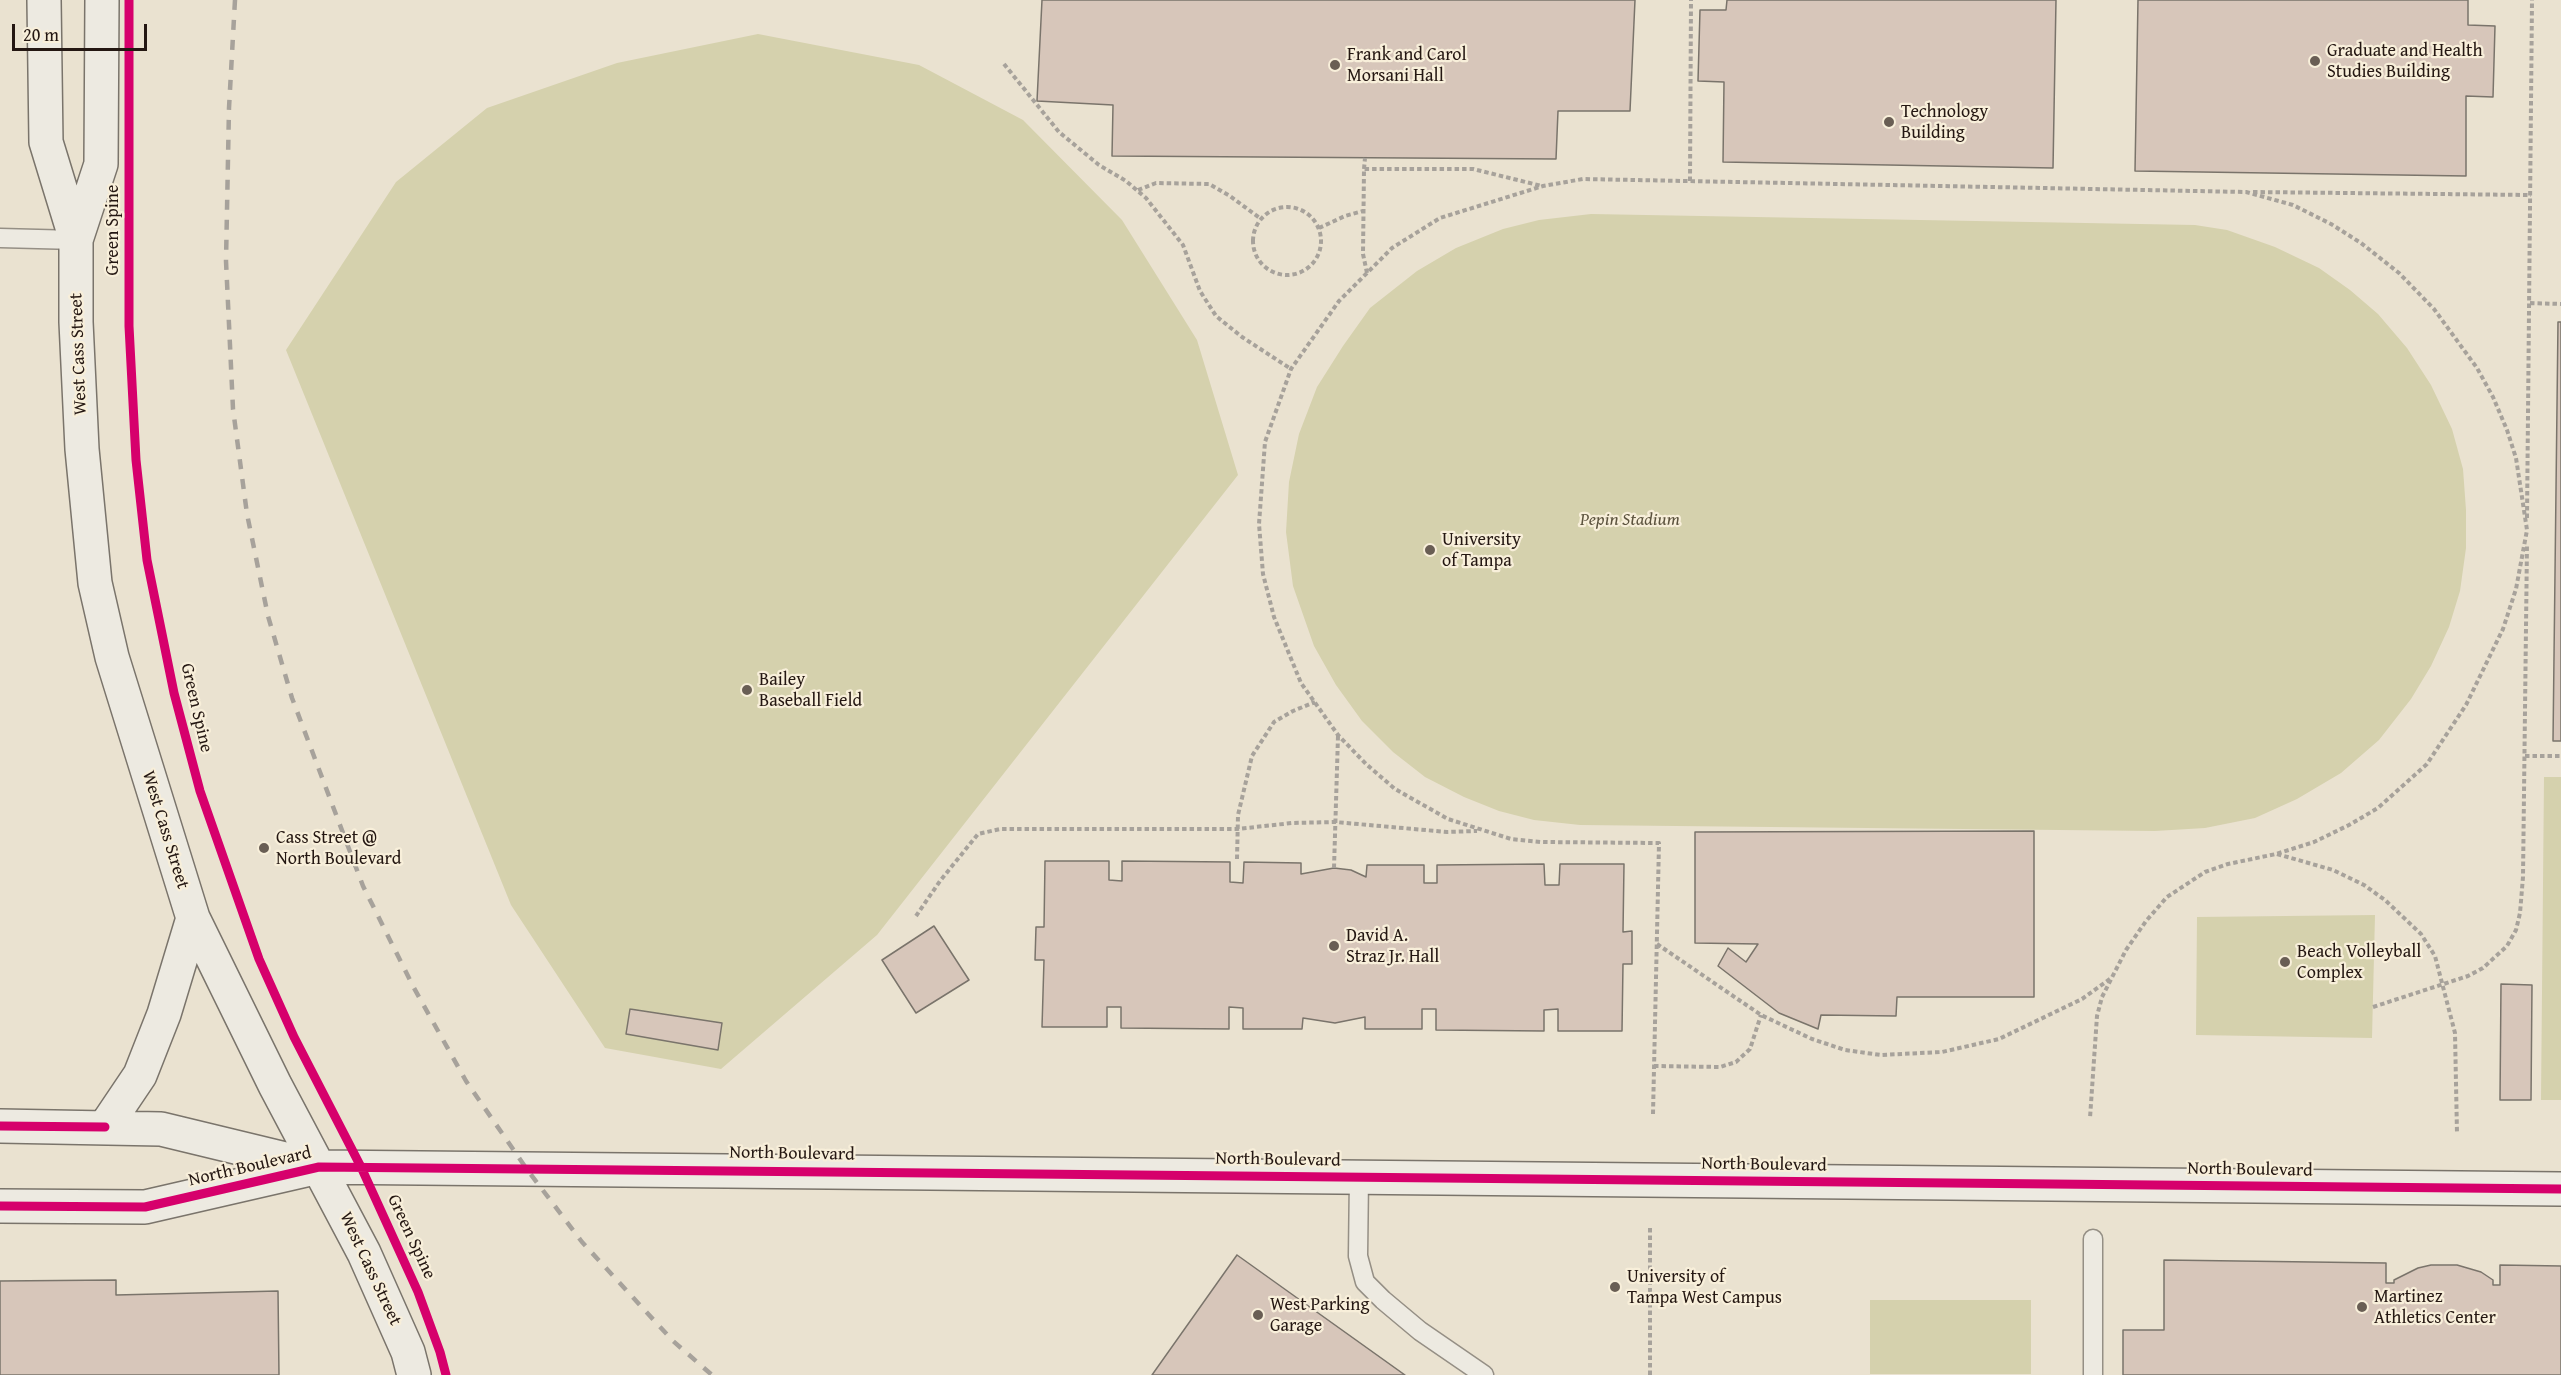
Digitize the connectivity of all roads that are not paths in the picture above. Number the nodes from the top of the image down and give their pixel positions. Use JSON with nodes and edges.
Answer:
{"nodes":[{"id":1,"x":44,"y":0,"type":"edge"},
{"id":2,"x":102,"y":0,"type":"edge"},
{"id":3,"x":0,"y":238,"type":"edge"},
{"id":4,"x":76,"y":240,"type":"junction"},
{"id":5,"x":193,"y":918,"type":"junction"},
{"id":6,"x":0,"y":1126,"type":"edge"},
{"id":7,"x":105,"y":1126,"type":"junction"},
{"id":8,"x":319,"y":1167,"type":"junction"},
{"id":9,"x":1359,"y":1177,"type":"junction"},
{"id":10,"x":2561,"y":1189,"type":"edge"},
{"id":11,"x":0,"y":1206,"type":"edge"},
{"id":12,"x":2094,"y":1239,"type":"dead end"},
{"id":13,"x":414,"y":1375,"type":"edge"},
{"id":14,"x":1484,"y":1375,"type":"edge"},
{"id":15,"x":2092,"y":1375,"type":"edge"}],
"edges":[{"from":1,"to":4,"type":"street","name":"West Cass Street"},
{"from":2,"to":4,"type":"street","name":"West Cass Street"},
{"from":3,"to":4,"type":"lane"},
{"from":4,"to":5,"type":"street","name":"West Cass Street"},
{"from":5,"to":7,"type":"street"},
{"from":5,"to":8,"type":"street","name":"West Cass Street"},
{"from":6,"to":7,"type":"street","name":"North Boulevard"},
{"from":7,"to":8,"type":"street","name":"North Boulevard"},
{"from":8,"to":9,"type":"street","name":"North Boulevard"},
{"from":8,"to":11,"type":"street","name":"North Boulevard"},
{"from":8,"to":13,"type":"street","name":"West Cass Street"},
{"from":9,"to":10,"type":"street","name":"North Boulevard"},
{"from":9,"to":14,"type":"lane"},
{"from":12,"to":15,"type":"lane"}]}
